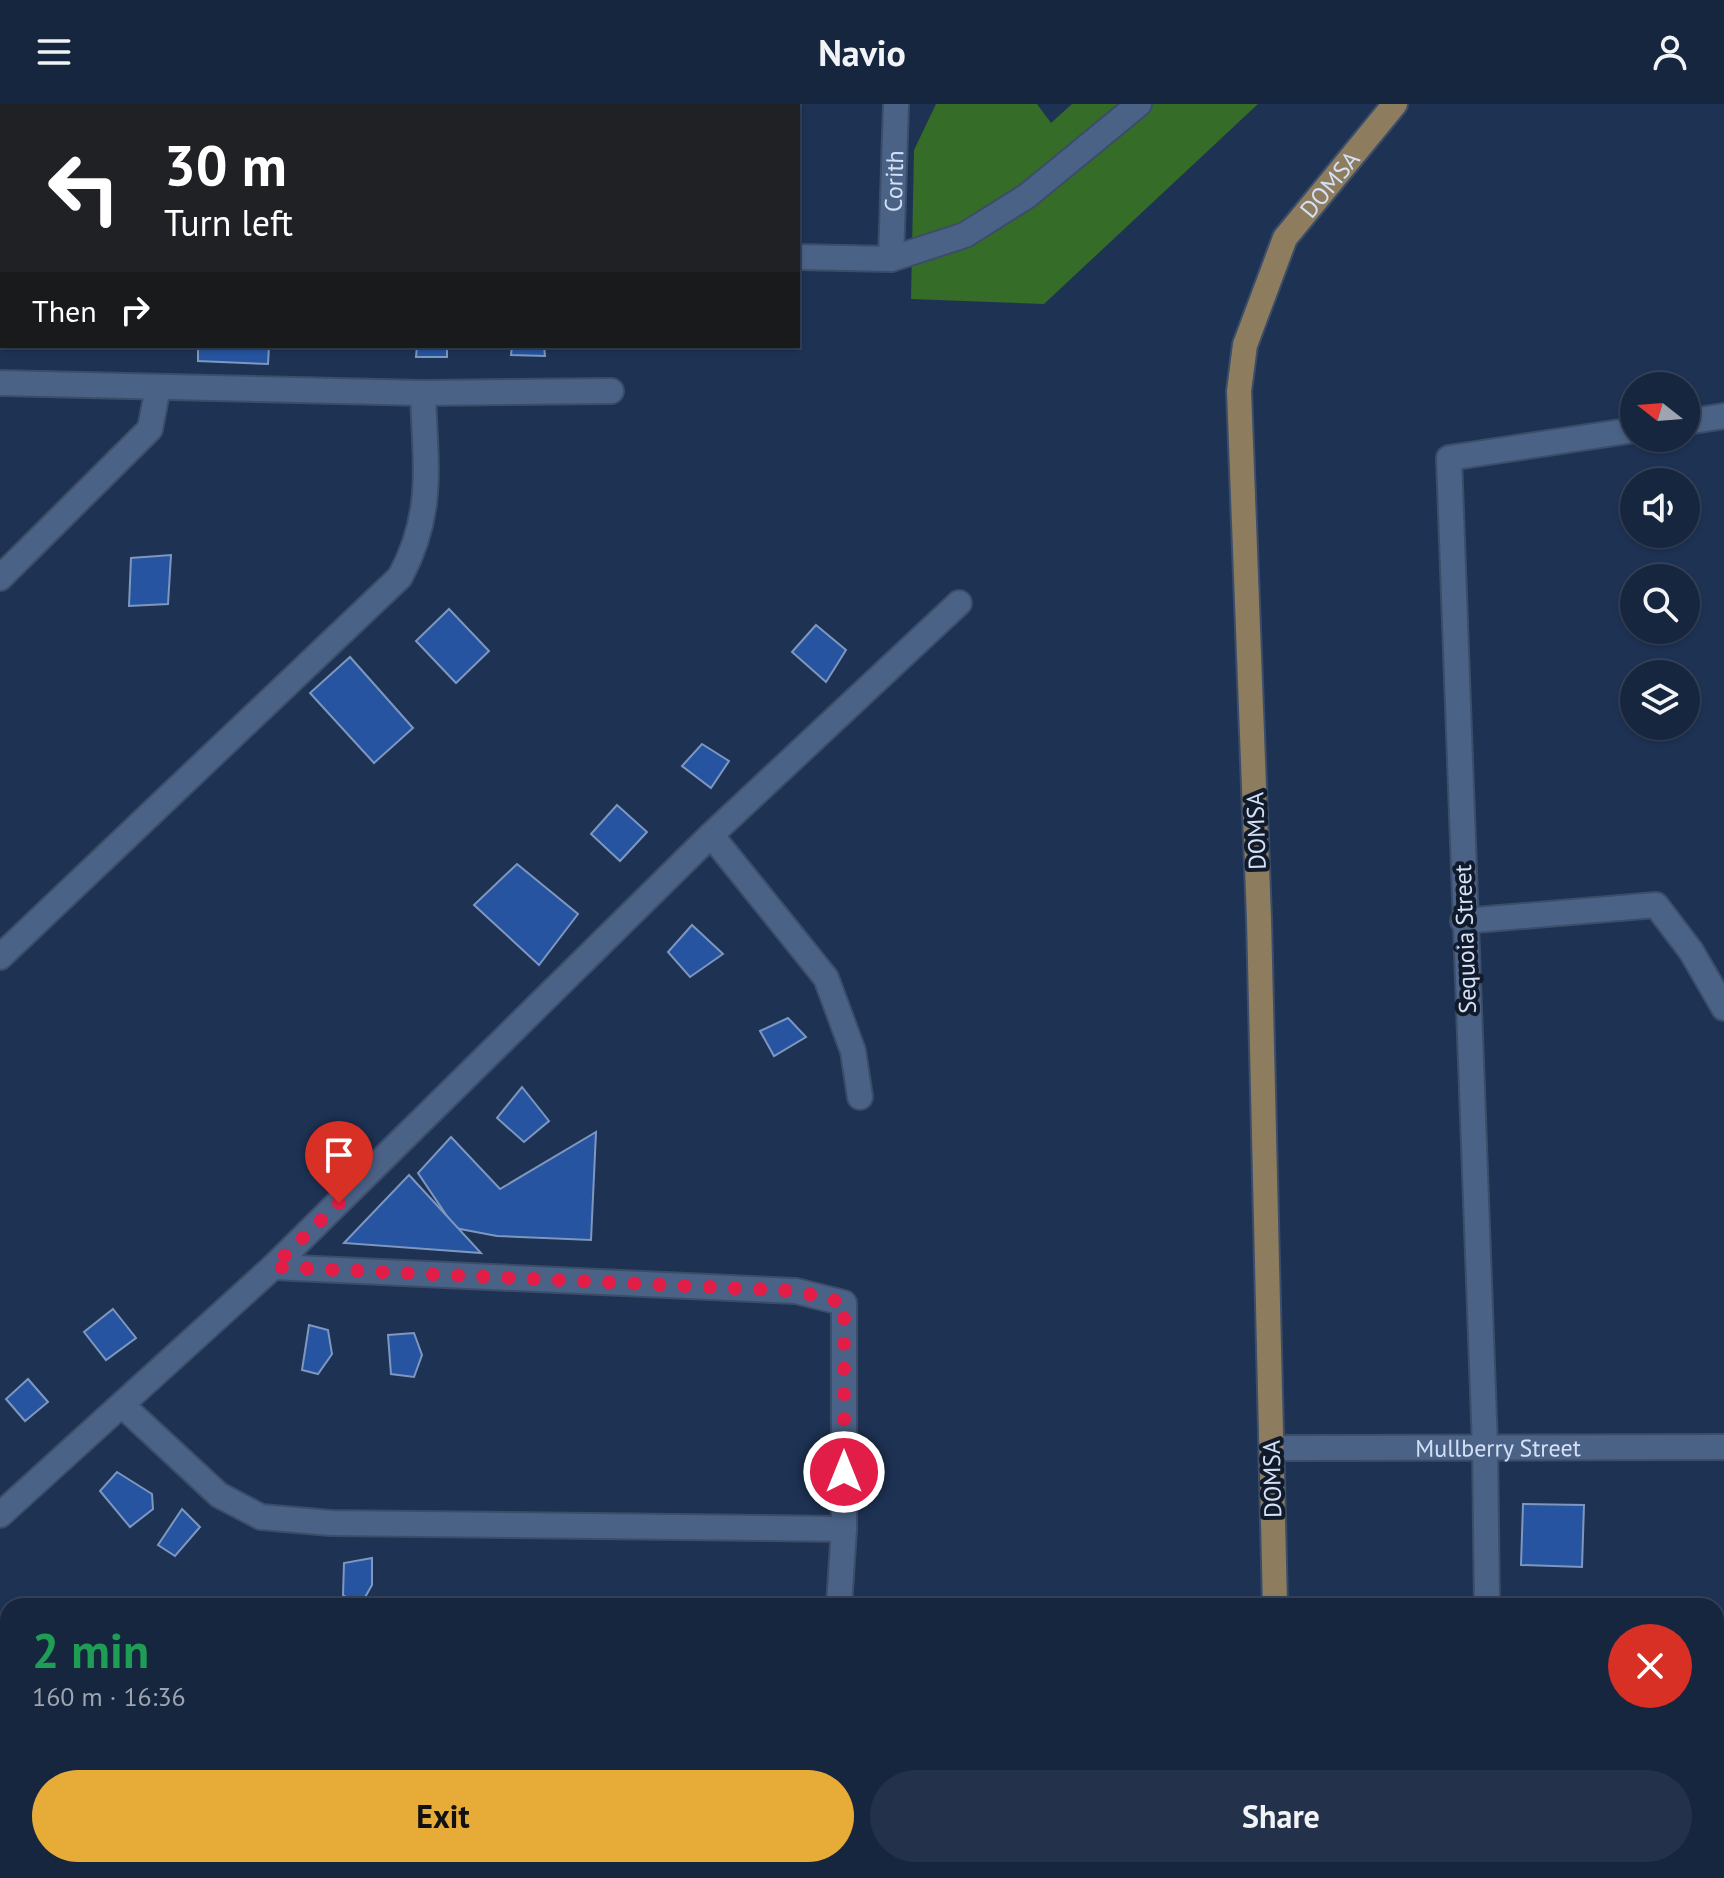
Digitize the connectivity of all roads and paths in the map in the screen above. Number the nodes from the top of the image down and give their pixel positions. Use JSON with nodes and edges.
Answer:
{"nodes":[{"id":1,"x":896,"y":104,"type":"edge"},
{"id":2,"x":1139,"y":104,"type":"edge"},
{"id":3,"x":1395,"y":104,"type":"edge"},
{"id":4,"x":800,"y":257,"type":"edge"},
{"id":5,"x":891,"y":259,"type":"junction"},
{"id":6,"x":0,"y":383,"type":"edge"},
{"id":7,"x":158,"y":387,"type":"junction"},
{"id":8,"x":611,"y":391,"type":"dead end"},
{"id":9,"x":423,"y":393,"type":"junction"},
{"id":10,"x":1724,"y":416,"type":"edge"},
{"id":11,"x":1700,"y":420,"type":"edge"},
{"id":12,"x":1620,"y":432,"type":"edge"},
{"id":13,"x":0,"y":578,"type":"edge"},
{"id":14,"x":959,"y":603,"type":"dead end"},
{"id":15,"x":711,"y":835,"type":"junction"},
{"id":16,"x":1463,"y":921,"type":"junction"},
{"id":17,"x":0,"y":957,"type":"edge"},
{"id":18,"x":1724,"y":1008,"type":"edge"},
{"id":19,"x":860,"y":1097,"type":"dead end"},
{"id":20,"x":273,"y":1267,"type":"junction"},
{"id":21,"x":122,"y":1405,"type":"junction"},
{"id":22,"x":1485,"y":1447,"type":"junction"},
{"id":23,"x":1724,"y":1447,"type":"edge"},
{"id":24,"x":1272,"y":1448,"type":"junction"},
{"id":25,"x":0,"y":1515,"type":"edge"},
{"id":26,"x":844,"y":1529,"type":"junction"},
{"id":27,"x":840,"y":1598,"type":"edge"},
{"id":28,"x":1275,"y":1598,"type":"edge"},
{"id":29,"x":1487,"y":1598,"type":"edge"}],
"edges":[{"from":1,"to":5,"type":"street","name":"Corith"},
{"from":2,"to":5,"type":"street"},
{"from":3,"to":24,"type":"main road","name":"DOMSA"},
{"from":4,"to":5,"type":"street"},
{"from":6,"to":7,"type":"street"},
{"from":7,"to":9,"type":"street"},
{"from":7,"to":13,"type":"street"},
{"from":8,"to":9,"type":"street"},
{"from":9,"to":17,"type":"street"},
{"from":10,"to":11,"type":"street"},
{"from":12,"to":16,"type":"street","name":"Sequoia Street"},
{"from":14,"to":15,"type":"street"},
{"from":15,"to":19,"type":"street"},
{"from":15,"to":20,"type":"street"},
{"from":16,"to":18,"type":"street"},
{"from":16,"to":22,"type":"street","name":"Sequoia Street"},
{"from":20,"to":21,"type":"street"},
{"from":20,"to":26,"type":"street"},
{"from":21,"to":25,"type":"street"},
{"from":21,"to":26,"type":"street"},
{"from":22,"to":23,"type":"street","name":"Mullberry Street"},
{"from":22,"to":24,"type":"street","name":"Mullberry Street"},
{"from":22,"to":29,"type":"street","name":"Sequoia Street"},
{"from":24,"to":28,"type":"main road","name":"DOMSA"},
{"from":26,"to":27,"type":"street"}]}
